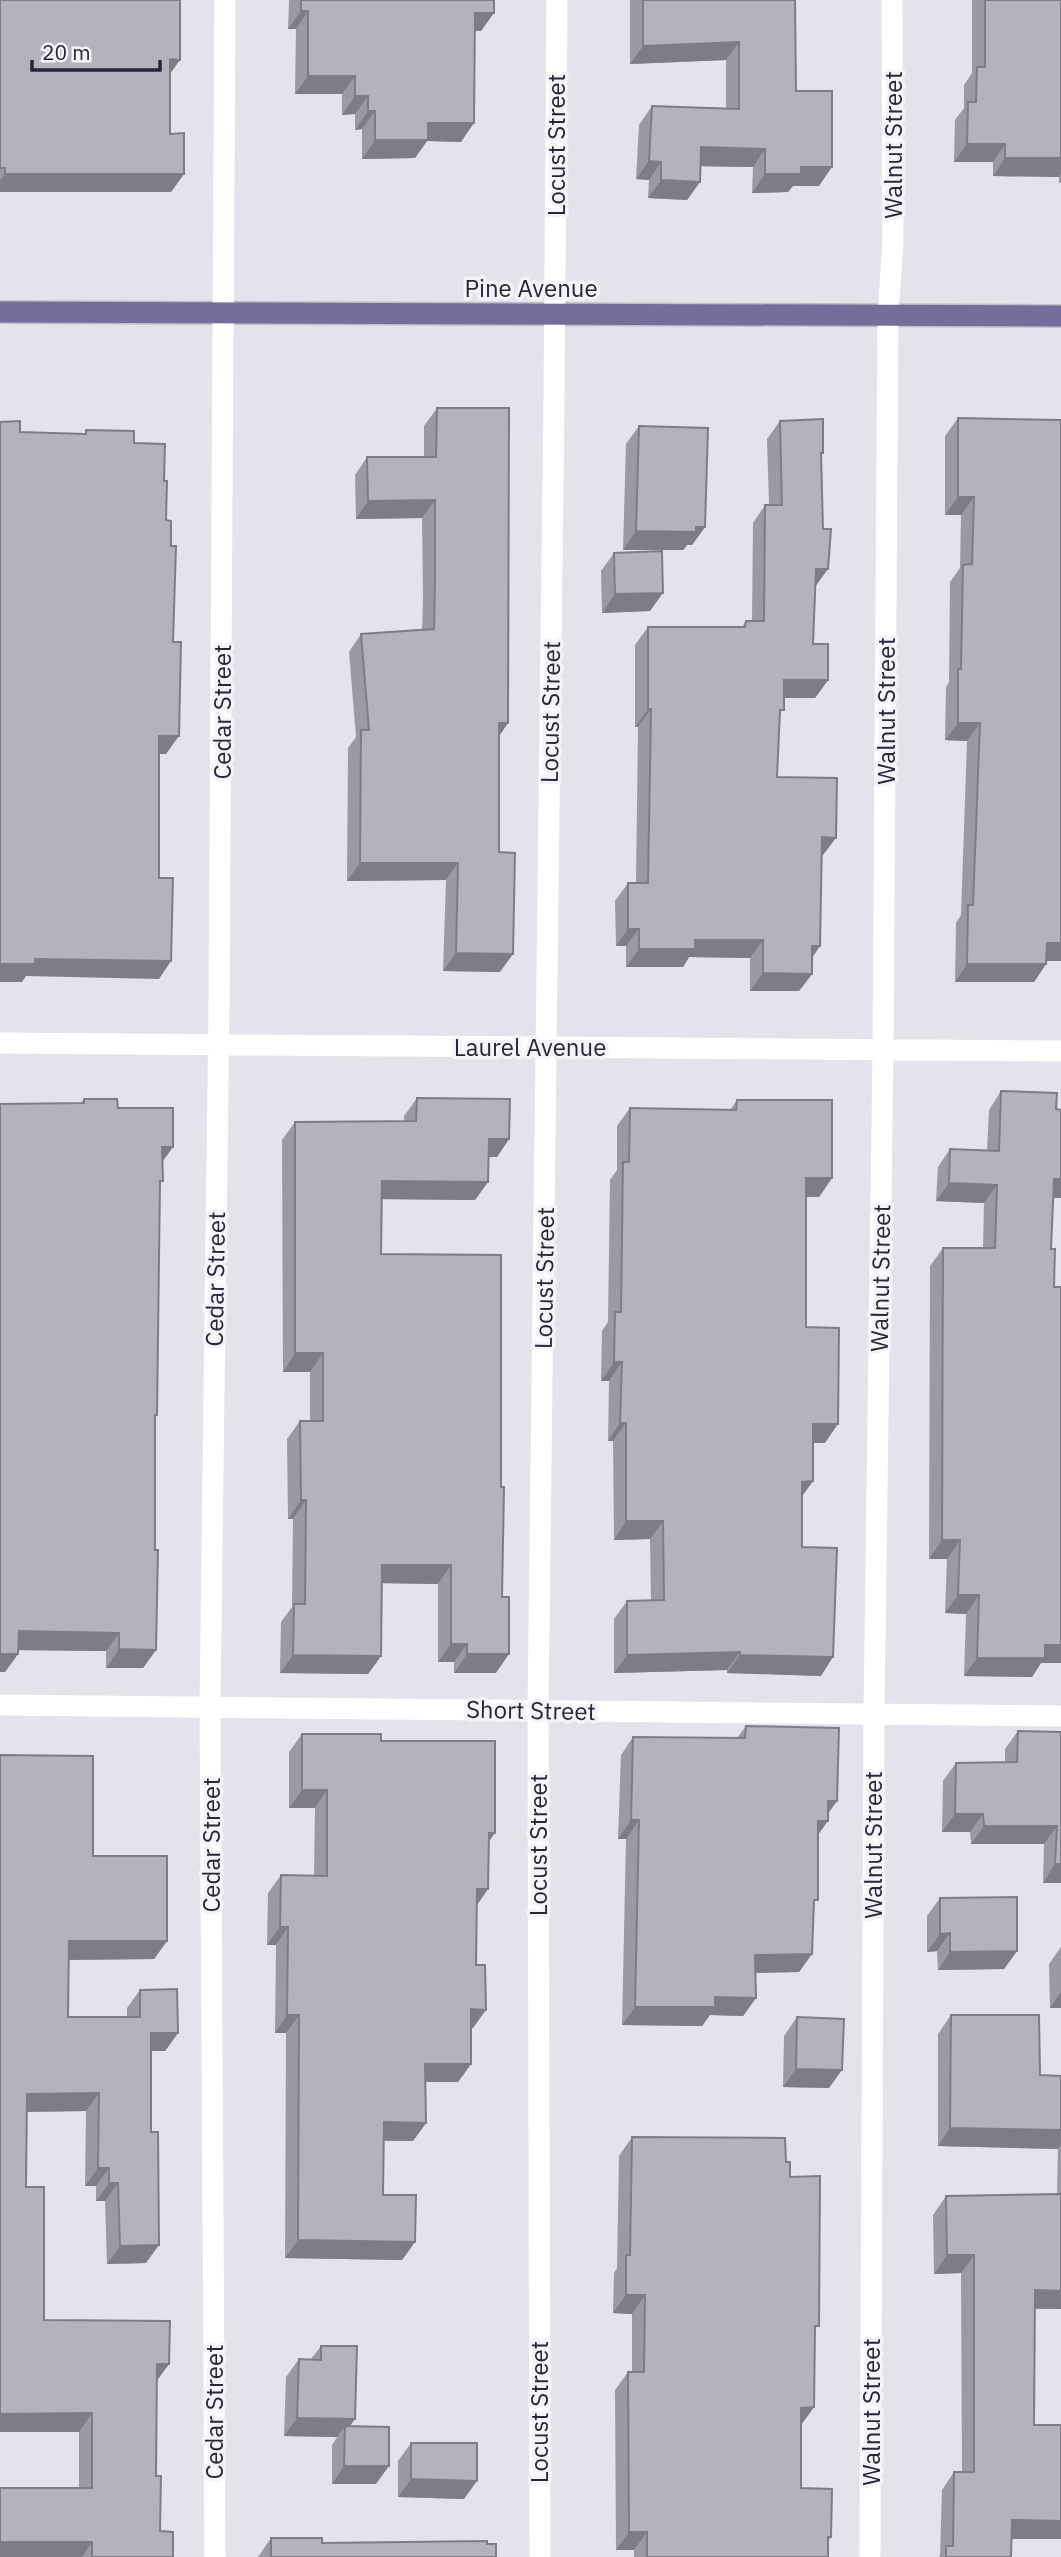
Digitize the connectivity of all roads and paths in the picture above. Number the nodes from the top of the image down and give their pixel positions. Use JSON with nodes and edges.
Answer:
{"nodes":[{"id":1,"x":225,"y":0,"type":"edge"},
{"id":2,"x":556,"y":0,"type":"edge"},
{"id":3,"x":892,"y":0,"type":"edge"},
{"id":4,"x":0,"y":312,"type":"edge"},
{"id":5,"x":225,"y":313,"type":"junction"},
{"id":6,"x":555,"y":315,"type":"junction"},
{"id":7,"x":888,"y":316,"type":"junction"},
{"id":8,"x":1061,"y":317,"type":"edge"},
{"id":9,"x":0,"y":1043,"type":"edge"},
{"id":10,"x":219,"y":1045,"type":"junction"},
{"id":11,"x":545,"y":1047,"type":"junction"},
{"id":12,"x":883,"y":1051,"type":"junction"},
{"id":13,"x":1061,"y":1051,"type":"edge"},
{"id":14,"x":0,"y":1705,"type":"edge"},
{"id":15,"x":210,"y":1707,"type":"junction"},
{"id":16,"x":538,"y":1710,"type":"junction"},
{"id":17,"x":874,"y":1713,"type":"junction"},
{"id":18,"x":1061,"y":1716,"type":"edge"},
{"id":19,"x":215,"y":2557,"type":"edge"},
{"id":20,"x":540,"y":2557,"type":"edge"},
{"id":21,"x":870,"y":2557,"type":"edge"}],
"edges":[{"from":1,"to":5,"type":"street","name":"Cedar Street"},
{"from":2,"to":6,"type":"street","name":"Locust Street"},
{"from":3,"to":7,"type":"street","name":"Walnut Street"},
{"from":4,"to":5,"type":"main road","name":"Pine Avenue"},
{"from":5,"to":6,"type":"main road","name":"Pine Avenue"},
{"from":5,"to":10,"type":"street","name":"Cedar Street"},
{"from":6,"to":7,"type":"main road","name":"Pine Avenue"},
{"from":6,"to":11,"type":"street","name":"Locust Street"},
{"from":7,"to":8,"type":"main road","name":"Pine Avenue"},
{"from":7,"to":12,"type":"street","name":"Walnut Street"},
{"from":9,"to":10,"type":"street","name":"Laurel Avenue"},
{"from":10,"to":11,"type":"street","name":"Laurel Avenue"},
{"from":10,"to":15,"type":"street","name":"Cedar Street"},
{"from":11,"to":12,"type":"street","name":"Laurel Avenue"},
{"from":11,"to":16,"type":"street","name":"Locust Street"},
{"from":12,"to":13,"type":"street","name":"Laurel Avenue"},
{"from":12,"to":17,"type":"street","name":"Walnut Street"},
{"from":14,"to":15,"type":"street","name":"Short Street"},
{"from":15,"to":16,"type":"street","name":"Short Street"},
{"from":15,"to":19,"type":"street","name":"Cedar Street"},
{"from":16,"to":17,"type":"street","name":"Short Street"},
{"from":16,"to":20,"type":"street","name":"Locust Street"},
{"from":17,"to":18,"type":"street","name":"Short Street"},
{"from":17,"to":21,"type":"street","name":"Walnut Street"}]}
